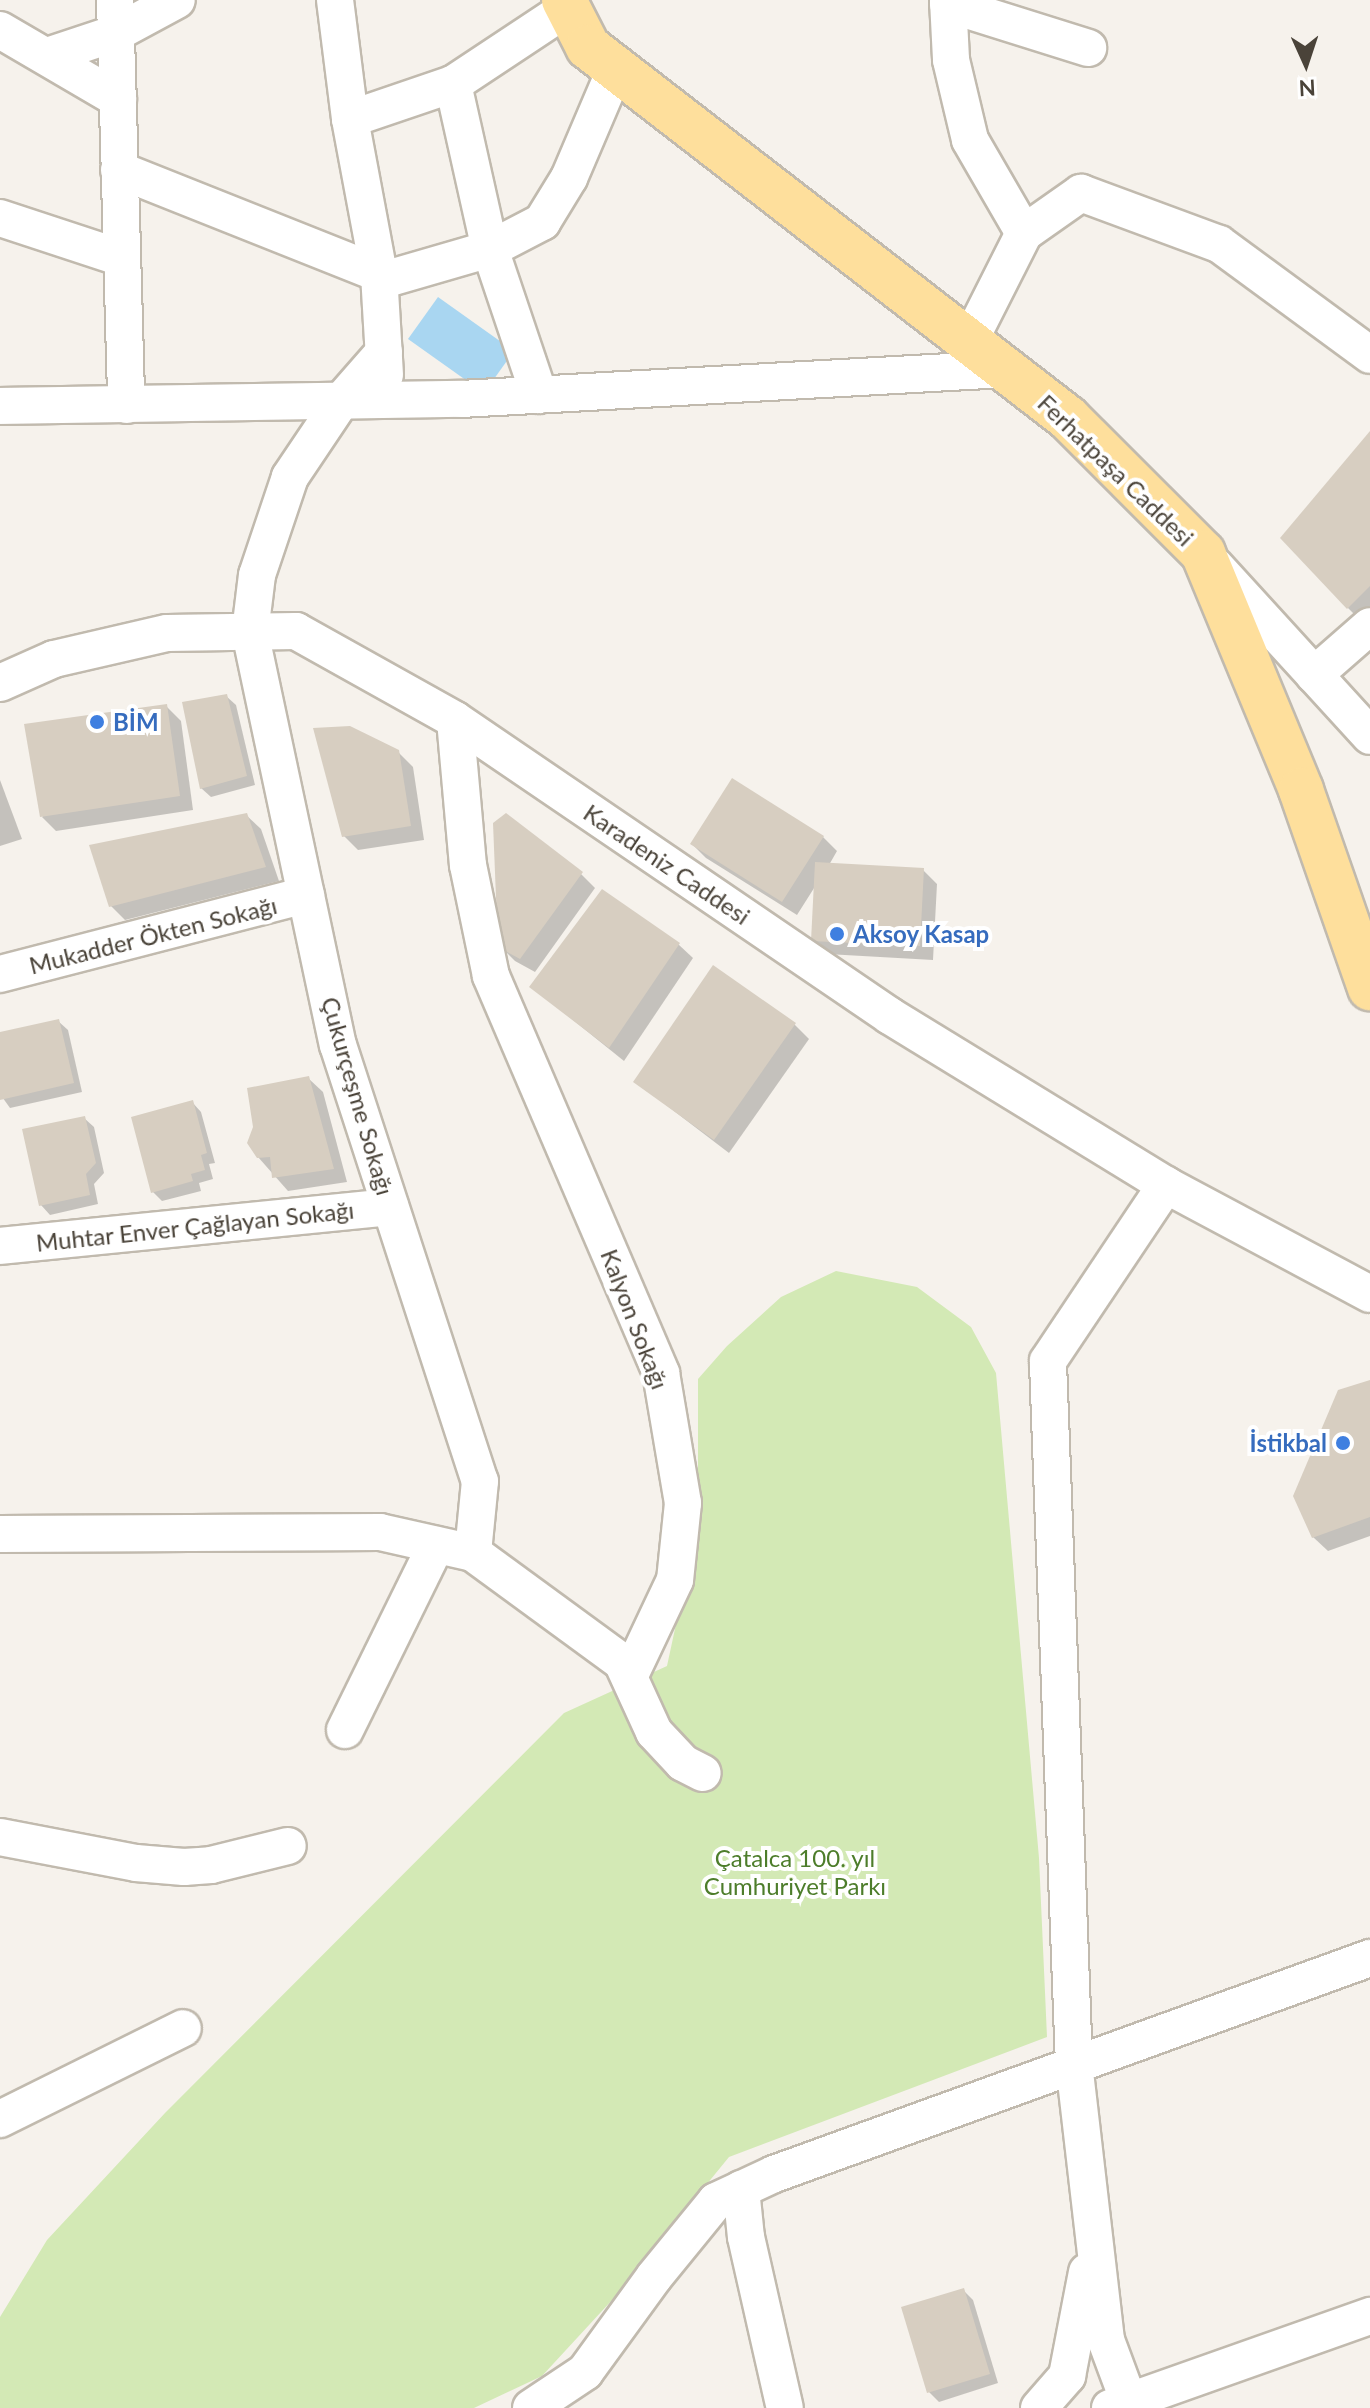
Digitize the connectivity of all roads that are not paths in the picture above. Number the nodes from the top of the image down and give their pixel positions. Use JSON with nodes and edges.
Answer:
{"nodes":[{"id":1,"x":177,"y":0,"type":"edge"},
{"id":2,"x":335,"y":0,"type":"edge"},
{"id":3,"x":948,"y":2,"type":"edge"},
{"id":4,"x":566,"y":4,"type":"edge"},
{"id":5,"x":115,"y":16,"type":"edge"},
{"id":6,"x":0,"y":30,"type":"edge"},
{"id":7,"x":1088,"y":48,"type":"dead end"},
{"id":8,"x":47,"y":56,"type":"junction"},
{"id":9,"x":616,"y":68,"type":"junction"},
{"id":10,"x":453,"y":84,"type":"junction"},
{"id":11,"x":118,"y":99,"type":"junction"},
{"id":12,"x":350,"y":119,"type":"junction"},
{"id":13,"x":119,"y":170,"type":"junction"},
{"id":14,"x":0,"y":218,"type":"edge"},
{"id":15,"x":1024,"y":233,"type":"junction"},
{"id":16,"x":490,"y":249,"type":"junction"},
{"id":17,"x":122,"y":258,"type":"junction"},
{"id":18,"x":379,"y":274,"type":"junction"},
{"id":19,"x":969,"y":342,"type":"junction"},
{"id":20,"x":384,"y":352,"type":"junction"},
{"id":21,"x":1370,"y":355,"type":"edge"},
{"id":22,"x":1005,"y":369,"type":"junction"},
{"id":23,"x":539,"y":395,"type":"junction"},
{"id":24,"x":341,"y":401,"type":"junction"},
{"id":25,"x":387,"y":401,"type":"junction"},
{"id":26,"x":126,"y":405,"type":"junction"},
{"id":27,"x":0,"y":406,"type":"edge"},
{"id":28,"x":1203,"y":553,"type":"junction"},
{"id":29,"x":1370,"y":626,"type":"edge"},
{"id":30,"x":250,"y":632,"type":"junction"},
{"id":31,"x":1314,"y":675,"type":"junction"},
{"id":32,"x":0,"y":683,"type":"edge"},
{"id":33,"x":455,"y":720,"type":"junction"},
{"id":34,"x":1370,"y":736,"type":"edge"},
{"id":35,"x":306,"y":895,"type":"junction"},
{"id":36,"x":0,"y":974,"type":"edge"},
{"id":37,"x":1370,"y":988,"type":"edge"},
{"id":38,"x":1166,"y":1185,"type":"junction"},
{"id":39,"x":390,"y":1207,"type":"junction"},
{"id":40,"x":0,"y":1246,"type":"edge"},
{"id":41,"x":1298,"y":1254,"type":"junction"},
{"id":42,"x":1370,"y":1268,"type":"edge"},
{"id":43,"x":1370,"y":1294,"type":"edge"},
{"id":44,"x":0,"y":1534,"type":"edge"},
{"id":45,"x":436,"y":1545,"type":"junction"},
{"id":46,"x":473,"y":1553,"type":"junction"},
{"id":47,"x":630,"y":1675,"type":"junction"},
{"id":48,"x":345,"y":1730,"type":"dead end"},
{"id":49,"x":703,"y":1773,"type":"dead end"},
{"id":50,"x":0,"y":1837,"type":"edge"},
{"id":51,"x":288,"y":1846,"type":"dead end"},
{"id":52,"x":1370,"y":1958,"type":"edge"},
{"id":53,"x":183,"y":2028,"type":"dead end"},
{"id":54,"x":1074,"y":2065,"type":"junction"},
{"id":55,"x":0,"y":2119,"type":"edge"},
{"id":56,"x":741,"y":2189,"type":"junction"},
{"id":57,"x":1094,"y":2235,"type":"junction"},
{"id":58,"x":1370,"y":2316,"type":"edge"},
{"id":59,"x":541,"y":2405,"type":"edge"},
{"id":60,"x":1120,"y":2405,"type":"edge"},
{"id":61,"x":785,"y":2408,"type":"edge"},
{"id":62,"x":1039,"y":2408,"type":"edge"}],
"edges":[{"from":1,"to":5,"type":"street"},
{"from":2,"to":12,"type":"street"},
{"from":3,"to":7,"type":"street"},
{"from":3,"to":15,"type":"street"},
{"from":4,"to":9,"type":"main road","name":"Ferhatpaşa Caddesi"},
{"from":4,"to":10,"type":"street"},
{"from":5,"to":8,"type":"street"},
{"from":5,"to":11,"type":"street"},
{"from":6,"to":8,"type":"street"},
{"from":8,"to":11,"type":"street"},
{"from":9,"to":16,"type":"street"},
{"from":9,"to":19,"type":"main road","name":"Ferhatpaşa Caddesi"},
{"from":10,"to":12,"type":"street"},
{"from":10,"to":16,"type":"street"},
{"from":11,"to":13,"type":"street"},
{"from":12,"to":18,"type":"street"},
{"from":13,"to":17,"type":"street"},
{"from":13,"to":18,"type":"street"},
{"from":14,"to":17,"type":"street"},
{"from":15,"to":19,"type":"street"},
{"from":15,"to":21,"type":"street"},
{"from":16,"to":18,"type":"street"},
{"from":16,"to":23,"type":"street"},
{"from":17,"to":26,"type":"street"},
{"from":18,"to":20,"type":"street"},
{"from":19,"to":22,"type":"main road","name":"Ferhatpaşa Caddesi"},
{"from":20,"to":24,"type":"street","name":"Çukurçeşme Sokağı"},
{"from":20,"to":25,"type":"street"},
{"from":22,"to":23,"type":"street"},
{"from":22,"to":28,"type":"main road","name":"Ferhatpaşa Caddesi"},
{"from":23,"to":25,"type":"street"},
{"from":24,"to":25,"type":"street"},
{"from":24,"to":26,"type":"street"},
{"from":24,"to":30,"type":"street","name":"Çukurçeşme Sokağı"},
{"from":26,"to":27,"type":"street"},
{"from":28,"to":31,"type":"street"},
{"from":28,"to":37,"type":"main road","name":"Ferhatpaşa Caddesi"},
{"from":29,"to":31,"type":"street"},
{"from":30,"to":32,"type":"street","name":"Karadeniz Caddesi"},
{"from":30,"to":33,"type":"street","name":"Karadeniz Caddesi"},
{"from":30,"to":35,"type":"street","name":"Çukurçeşme Sokağı"},
{"from":31,"to":34,"type":"street"},
{"from":33,"to":38,"type":"street","name":"Karadeniz Caddesi"},
{"from":33,"to":47,"type":"street","name":"Kalyon Sokağı"},
{"from":35,"to":36,"type":"street","name":"Mukadder Ökten Sokağı"},
{"from":35,"to":39,"type":"street","name":"Çukurçeşme Sokağı"},
{"from":38,"to":41,"type":"street","name":"Karadeniz Caddesi"},
{"from":38,"to":54,"type":"street"},
{"from":39,"to":40,"type":"street","name":"Muhtar Enver Çağlayan Sokağı"},
{"from":39,"to":46,"type":"street","name":"Çukurçeşme Sokağı"},
{"from":41,"to":42,"type":"street","name":"Karadeniz Caddesi"},
{"from":41,"to":43,"type":"street","name":"Karadeniz Caddesi"},
{"from":44,"to":45,"type":"street"},
{"from":45,"to":46,"type":"street"},
{"from":45,"to":48,"type":"street"},
{"from":46,"to":47,"type":"street"},
{"from":47,"to":49,"type":"street"},
{"from":50,"to":51,"type":"street"},
{"from":52,"to":54,"type":"street"},
{"from":53,"to":55,"type":"street"},
{"from":54,"to":56,"type":"street"},
{"from":54,"to":57,"type":"street"},
{"from":56,"to":59,"type":"street"},
{"from":56,"to":61,"type":"street"},
{"from":57,"to":60,"type":"street"},
{"from":57,"to":62,"type":"street"},
{"from":58,"to":60,"type":"street"}]}
